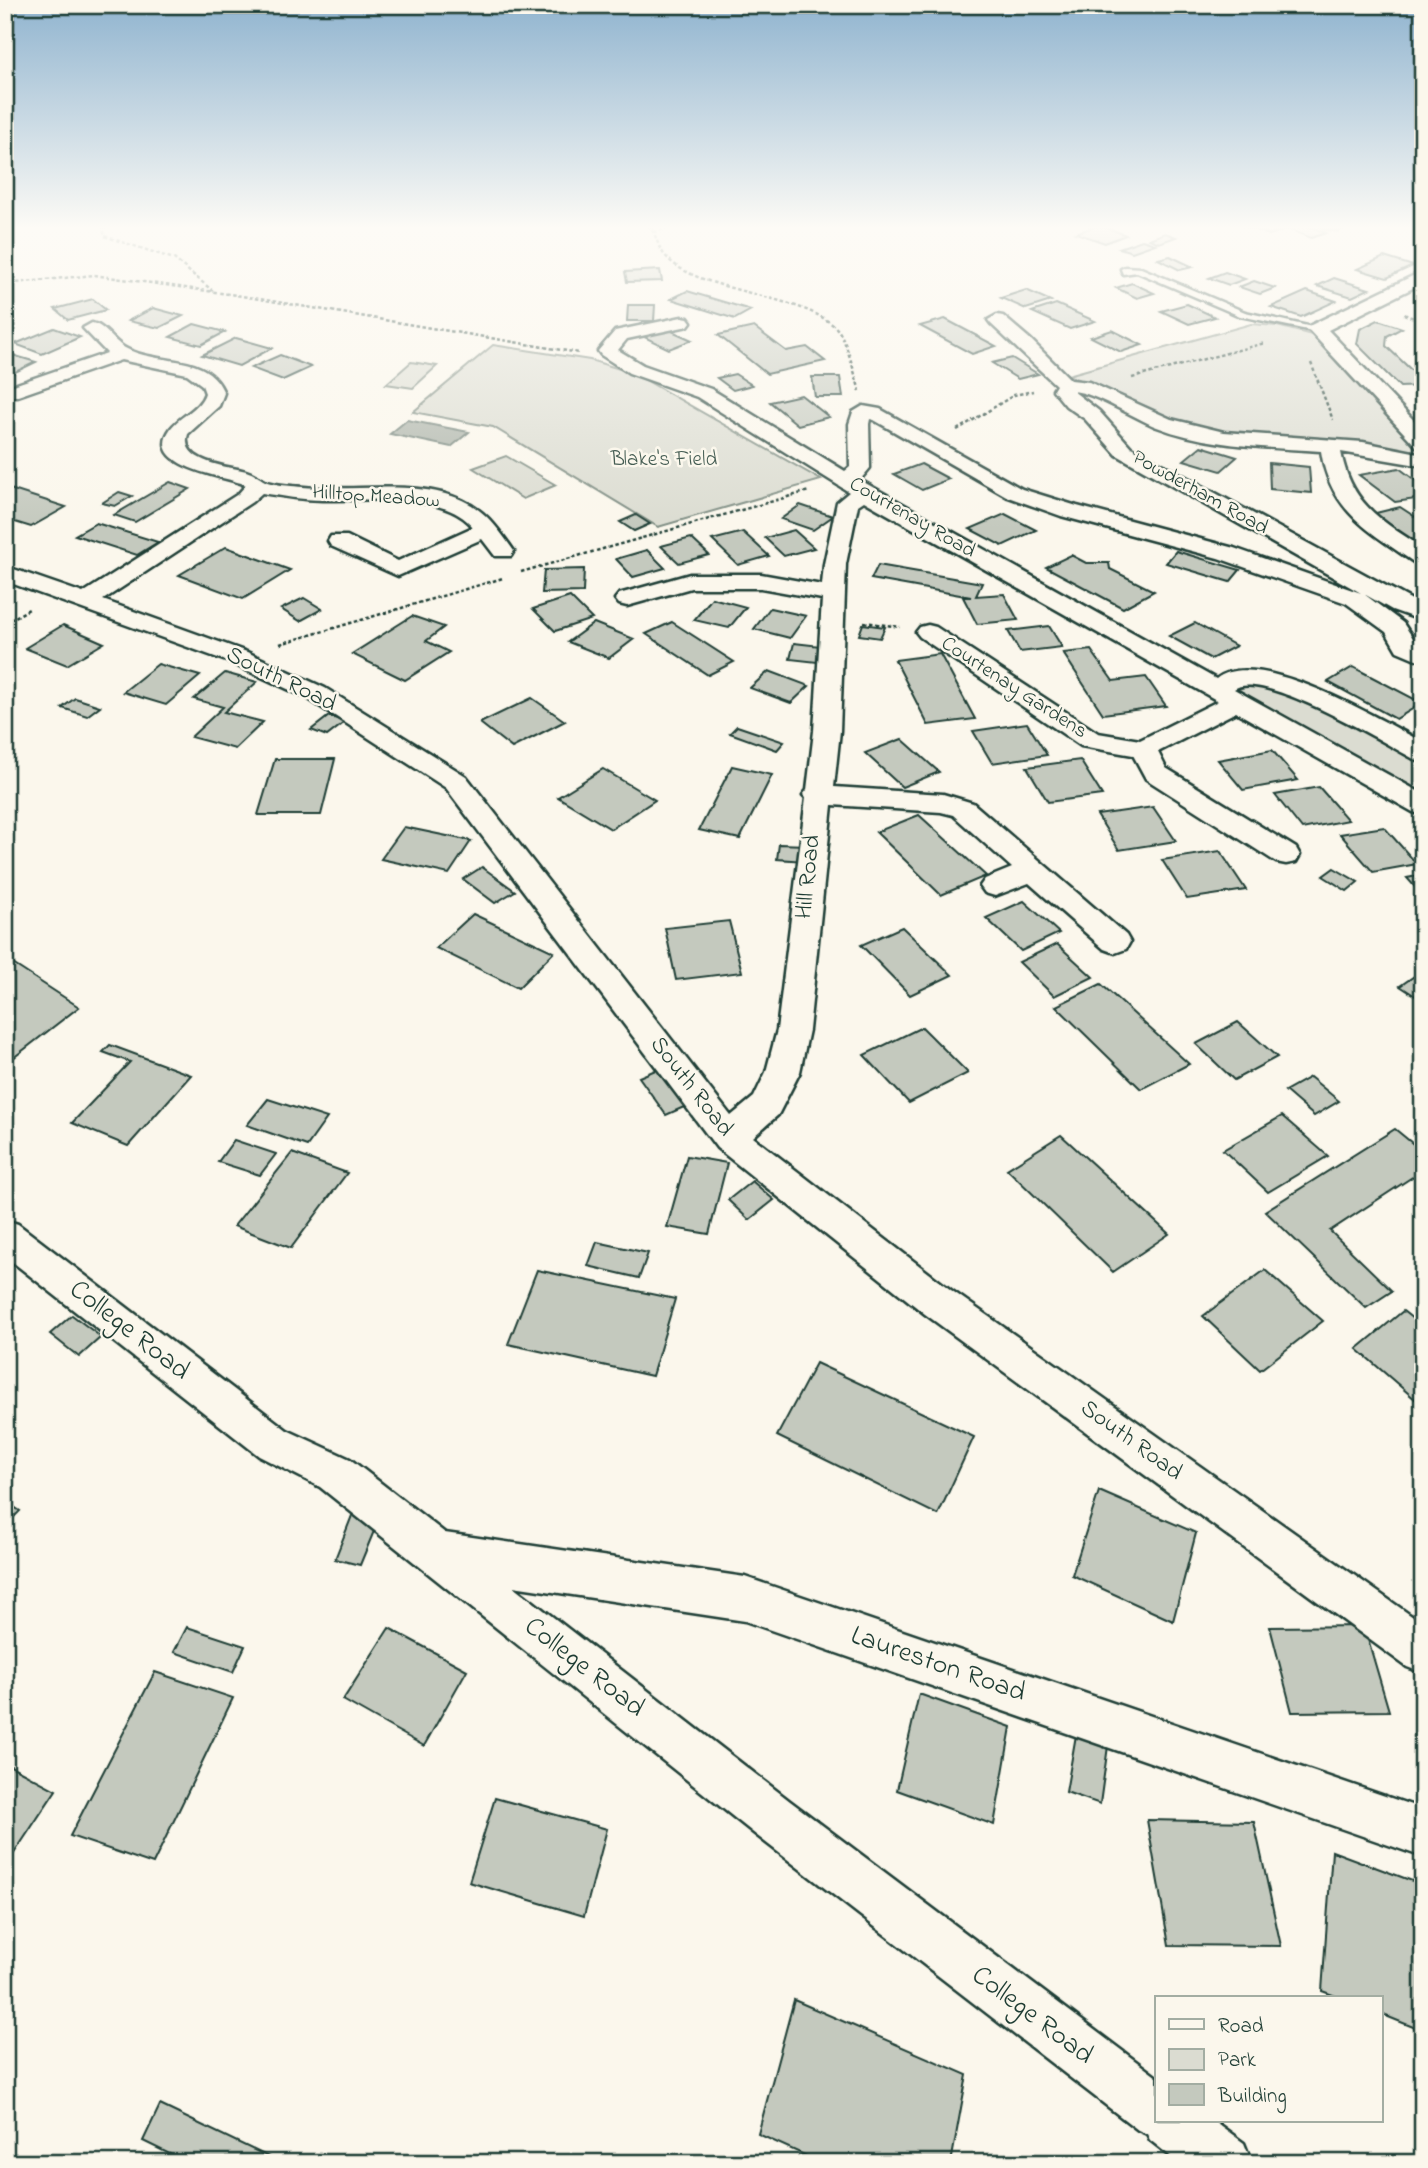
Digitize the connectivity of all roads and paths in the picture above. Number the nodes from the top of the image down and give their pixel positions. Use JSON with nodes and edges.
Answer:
{"nodes":[{"id":1,"x":415,"y":326,"type":"edge"},
{"id":2,"x":662,"y":326,"type":"edge"},
{"id":3,"x":835,"y":326,"type":"edge"},
{"id":4,"x":1004,"y":326,"type":"edge"},
{"id":5,"x":1303,"y":326,"type":"edge"},
{"id":6,"x":1323,"y":326,"type":"edge"},
{"id":7,"x":92,"y":328,"type":"dead end"},
{"id":8,"x":1317,"y":329,"type":"junction"},
{"id":9,"x":1272,"y":341,"type":"dead end"},
{"id":10,"x":607,"y":351,"type":"junction"},
{"id":11,"x":121,"y":354,"type":"junction"},
{"id":12,"x":1309,"y":358,"type":"dead end"},
{"id":13,"x":1143,"y":374,"type":"dead end"},
{"id":14,"x":1066,"y":385,"type":"junction"},
{"id":15,"x":1039,"y":390,"type":"dead end"},
{"id":16,"x":11,"y":392,"type":"dead end"},
{"id":17,"x":863,"y":412,"type":"junction"},
{"id":18,"x":1423,"y":442,"type":"edge"},
{"id":19,"x":1333,"y":445,"type":"junction"},
{"id":20,"x":940,"y":452,"type":"junction"},
{"id":21,"x":1423,"y":460,"type":"edge"},
{"id":22,"x":257,"y":486,"type":"junction"},
{"id":23,"x":856,"y":486,"type":"junction"},
{"id":24,"x":485,"y":530,"type":"junction"},
{"id":25,"x":339,"y":541,"type":"dead end"},
{"id":26,"x":503,"y":551,"type":"dead end"},
{"id":27,"x":1423,"y":558,"type":"edge"},
{"id":28,"x":5,"y":573,"type":"edge"},
{"id":29,"x":517,"y":574,"type":"dead end"},
{"id":30,"x":504,"y":578,"type":"dead end"},
{"id":31,"x":627,"y":598,"type":"dead end"},
{"id":32,"x":85,"y":602,"type":"junction"},
{"id":33,"x":833,"y":606,"type":"junction"},
{"id":34,"x":1423,"y":614,"type":"edge"},
{"id":35,"x":929,"y":632,"type":"joint"},
{"id":36,"x":1423,"y":654,"type":"edge"},
{"id":37,"x":238,"y":657,"type":"junction"},
{"id":38,"x":1226,"y":696,"type":"junction"},
{"id":39,"x":1143,"y":749,"type":"junction"},
{"id":40,"x":1423,"y":753,"type":"edge"},
{"id":41,"x":817,"y":795,"type":"junction"},
{"id":42,"x":1423,"y":806,"type":"edge"},
{"id":43,"x":1286,"y":855,"type":"dead end"},
{"id":44,"x":1034,"y":870,"type":"junction"},
{"id":45,"x":995,"y":886,"type":"dead end"},
{"id":46,"x":1115,"y":942,"type":"dead end"},
{"id":47,"x":730,"y":1138,"type":"junction"},
{"id":48,"x":5,"y":1235,"type":"edge"},
{"id":49,"x":439,"y":1553,"type":"junction"},
{"id":50,"x":1423,"y":1651,"type":"edge"},
{"id":51,"x":1423,"y":1833,"type":"edge"},
{"id":52,"x":1155,"y":2109,"type":"edge"},
{"id":53,"x":1170,"y":2122,"type":"edge"},
{"id":54,"x":1224,"y":2163,"type":"edge"}],
"edges":[{"from":1,"to":10,"type":"path"},
{"from":2,"to":10,"type":"street"},
{"from":3,"to":17,"type":"path"},
{"from":4,"to":14,"type":"street"},
{"from":5,"to":8,"type":"lane"},
{"from":6,"to":8,"type":"street"},
{"from":7,"to":11,"type":"street","name":"Hilltop Meadow"},
{"from":8,"to":18,"type":"street"},
{"from":9,"to":13,"type":"path"},
{"from":10,"to":23,"type":"street","name":"Courtenay Road"},
{"from":11,"to":16,"type":"street"},
{"from":11,"to":22,"type":"street","name":"Hilltop Meadow"},
{"from":12,"to":19,"type":"path"},
{"from":14,"to":19,"type":"street","name":"Powderham Road"},
{"from":14,"to":34,"type":"street","name":"Powderham Road"},
{"from":15,"to":20,"type":"path"},
{"from":17,"to":20,"type":"street","name":"Powderham Road"},
{"from":17,"to":23,"type":"street"},
{"from":19,"to":21,"type":"street","name":"Powderham Road"},
{"from":19,"to":27,"type":"street"},
{"from":20,"to":36,"type":"street","name":"Powderham Road"},
{"from":22,"to":24,"type":"street","name":"Hilltop Meadow"},
{"from":22,"to":32,"type":"street"},
{"from":23,"to":29,"type":"path"},
{"from":23,"to":33,"type":"street","name":"Hill Road"},
{"from":23,"to":38,"type":"street","name":"Courtenay Road"},
{"from":24,"to":25,"type":"street","name":"Hilltop Meadow"},
{"from":24,"to":26,"type":"street","name":"Hilltop Meadow"},
{"from":28,"to":32,"type":"street","name":"South Road"},
{"from":30,"to":37,"type":"path"},
{"from":31,"to":33,"type":"street"},
{"from":32,"to":37,"type":"street","name":"South Road"},
{"from":33,"to":35,"type":"path"},
{"from":33,"to":41,"type":"street","name":"Hill Road"},
{"from":35,"to":39,"type":"street","name":"Courtenay Gardens"},
{"from":37,"to":47,"type":"street","name":"South Road"},
{"from":38,"to":39,"type":"street"},
{"from":38,"to":40,"type":"street"},
{"from":38,"to":42,"type":"street","name":"Courtenay Road"},
{"from":39,"to":43,"type":"street"},
{"from":41,"to":44,"type":"street"},
{"from":41,"to":47,"type":"street","name":"Hill Road"},
{"from":44,"to":45,"type":"street"},
{"from":44,"to":46,"type":"street"},
{"from":47,"to":50,"type":"street","name":"South Road"},
{"from":48,"to":49,"type":"street","name":"College Road"},
{"from":49,"to":51,"type":"street","name":"Laureston Road"},
{"from":49,"to":52,"type":"street","name":"College Road"},
{"from":53,"to":54,"type":"street"}]}
